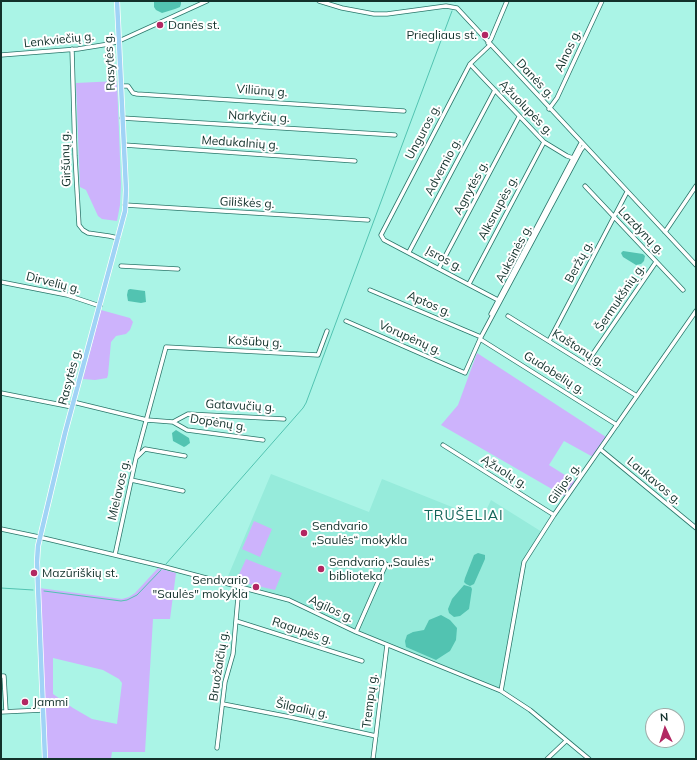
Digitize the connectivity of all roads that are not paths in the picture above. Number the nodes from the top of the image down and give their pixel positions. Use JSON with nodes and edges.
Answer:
{"nodes":[{"id":1,"x":118,"y":1,"type":"edge"},
{"id":2,"x":207,"y":1,"type":"edge"},
{"id":3,"x":319,"y":1,"type":"edge"},
{"id":4,"x":451,"y":1,"type":"edge"},
{"id":5,"x":507,"y":1,"type":"edge"},
{"id":6,"x":602,"y":1,"type":"edge"},
{"id":7,"x":449,"y":6,"type":"junction"},
{"id":8,"x":119,"y":41,"type":"junction"},
{"id":9,"x":489,"y":44,"type":"junction"},
{"id":10,"x":72,"y":49,"type":"junction"},
{"id":11,"x":1,"y":55,"type":"edge"},
{"id":12,"x":470,"y":64,"type":"junction"},
{"id":13,"x":122,"y":86,"type":"junction"},
{"id":14,"x":495,"y":90,"type":"junction"},
{"id":15,"x":550,"y":109,"type":"junction"},
{"id":16,"x":404,"y":111,"type":"dead end"},
{"id":17,"x":520,"y":117,"type":"junction"},
{"id":18,"x":122,"y":118,"type":"junction"},
{"id":19,"x":395,"y":134,"type":"dead end"},
{"id":20,"x":544,"y":142,"type":"junction"},
{"id":21,"x":583,"y":144,"type":"junction"},
{"id":22,"x":124,"y":146,"type":"junction"},
{"id":23,"x":573,"y":158,"type":"junction"},
{"id":24,"x":355,"y":161,"type":"dead end"},
{"id":25,"x":585,"y":186,"type":"dead end"},
{"id":26,"x":696,"y":186,"type":"edge"},
{"id":27,"x":627,"y":192,"type":"junction"},
{"id":28,"x":126,"y":206,"type":"junction"},
{"id":29,"x":614,"y":218,"type":"junction"},
{"id":30,"x":368,"y":220,"type":"dead end"},
{"id":31,"x":665,"y":232,"type":"junction"},
{"id":32,"x":381,"y":235,"type":"joint"},
{"id":33,"x":118,"y":238,"type":"junction"},
{"id":34,"x":409,"y":252,"type":"junction"},
{"id":35,"x":656,"y":262,"type":"junction"},
{"id":36,"x":696,"y":265,"type":"edge"},
{"id":37,"x":121,"y":266,"type":"dead end"},
{"id":38,"x":439,"y":268,"type":"junction"},
{"id":39,"x":178,"y":269,"type":"dead end"},
{"id":40,"x":1,"y":282,"type":"edge"},
{"id":41,"x":469,"y":284,"type":"junction"},
{"id":42,"x":370,"y":290,"type":"dead end"},
{"id":43,"x":683,"y":290,"type":"dead end"},
{"id":44,"x":498,"y":300,"type":"junction"},
{"id":45,"x":100,"y":306,"type":"junction"},
{"id":46,"x":696,"y":311,"type":"edge"},
{"id":47,"x":491,"y":314,"type":"dead end"},
{"id":48,"x":508,"y":316,"type":"dead end"},
{"id":49,"x":346,"y":321,"type":"dead end"},
{"id":50,"x":327,"y":331,"type":"dead end"},
{"id":51,"x":480,"y":338,"type":"junction"},
{"id":52,"x":549,"y":341,"type":"junction"},
{"id":53,"x":586,"y":364,"type":"junction"},
{"id":54,"x":465,"y":373,"type":"joint"},
{"id":55,"x":1,"y":393,"type":"edge"},
{"id":56,"x":637,"y":396,"type":"junction"},
{"id":57,"x":73,"y":404,"type":"junction"},
{"id":58,"x":284,"y":418,"type":"dead end"},
{"id":59,"x":147,"y":420,"type":"junction"},
{"id":60,"x":172,"y":422,"type":"junction"},
{"id":61,"x":617,"y":425,"type":"junction"},
{"id":62,"x":263,"y":440,"type":"dead end"},
{"id":63,"x":443,"y":445,"type":"dead end"},
{"id":64,"x":600,"y":449,"type":"junction"},
{"id":65,"x":185,"y":456,"type":"dead end"},
{"id":66,"x":136,"y":458,"type":"junction"},
{"id":67,"x":131,"y":480,"type":"junction"},
{"id":68,"x":182,"y":491,"type":"dead end"},
{"id":69,"x":554,"y":516,"type":"junction"},
{"id":70,"x":696,"y":528,"type":"edge"},
{"id":71,"x":1,"y":529,"type":"edge"},
{"id":72,"x":39,"y":537,"type":"junction"},
{"id":73,"x":115,"y":555,"type":"junction"},
{"id":74,"x":386,"y":564,"type":"dead end"},
{"id":75,"x":239,"y":586,"type":"junction"},
{"id":76,"x":236,"y":622,"type":"junction"},
{"id":77,"x":356,"y":632,"type":"junction"},
{"id":78,"x":387,"y":645,"type":"junction"},
{"id":79,"x":362,"y":661,"type":"dead end"},
{"id":80,"x":1,"y":676,"type":"edge"},
{"id":81,"x":500,"y":691,"type":"junction"},
{"id":82,"x":223,"y":704,"type":"junction"},
{"id":83,"x":43,"y":710,"type":"junction"},
{"id":84,"x":6,"y":711,"type":"junction"},
{"id":85,"x":1,"y":712,"type":"edge"},
{"id":86,"x":376,"y":736,"type":"junction"},
{"id":87,"x":566,"y":740,"type":"junction"},
{"id":88,"x":217,"y":748,"type":"dead end"},
{"id":89,"x":45,"y":759,"type":"edge"},
{"id":90,"x":373,"y":759,"type":"edge"},
{"id":91,"x":547,"y":759,"type":"edge"},
{"id":92,"x":588,"y":759,"type":"edge"}],
"edges":[{"from":1,"to":8,"type":"main road","name":"Rasytės g."},
{"from":2,"to":8,"type":"street"},
{"from":3,"to":7,"type":"street"},
{"from":4,"to":7,"type":"street"},
{"from":5,"to":9,"type":"street","name":"Unguros g."},
{"from":6,"to":15,"type":"street","name":"Alnos g."},
{"from":7,"to":9,"type":"street","name":"Danės g."},
{"from":8,"to":10,"type":"street","name":"Lenkviečių g."},
{"from":8,"to":13,"type":"main road","name":"Rasytės g."},
{"from":9,"to":12,"type":"street","name":"Unguros g."},
{"from":9,"to":15,"type":"street","name":"Danės g."},
{"from":10,"to":11,"type":"street","name":"Lenkviečių g."},
{"from":10,"to":33,"type":"street","name":"Giršūnų g."},
{"from":12,"to":14,"type":"street","name":"Ąžuolupės g."},
{"from":12,"to":32,"type":"street","name":"Unguros g."},
{"from":13,"to":16,"type":"street","name":"Viliūnų g."},
{"from":13,"to":18,"type":"main road","name":"Rasytės g."},
{"from":14,"to":17,"type":"street","name":"Ąžuolupės g."},
{"from":14,"to":34,"type":"street","name":"Advernio g."},
{"from":15,"to":21,"type":"street","name":"Danės g."},
{"from":17,"to":20,"type":"street","name":"Ąžuolupės g."},
{"from":17,"to":38,"type":"street","name":"Agnytės g."},
{"from":18,"to":19,"type":"street","name":"Narkyčių g."},
{"from":18,"to":22,"type":"main road","name":"Rasytės g."},
{"from":20,"to":23,"type":"street","name":"Ąžuolupės g."},
{"from":20,"to":41,"type":"street","name":"Alksnupės g."},
{"from":21,"to":23,"type":"street"},
{"from":21,"to":27,"type":"street","name":"Danės g."},
{"from":21,"to":51,"type":"street","name":"Auksinės g."},
{"from":22,"to":24,"type":"street","name":"Medukalnių g."},
{"from":22,"to":28,"type":"main road","name":"Rasytės g."},
{"from":23,"to":44,"type":"street"},
{"from":25,"to":29,"type":"street","name":"Lazdynų g."},
{"from":26,"to":31,"type":"street"},
{"from":27,"to":29,"type":"street","name":"Beržų g."},
{"from":27,"to":31,"type":"street","name":"Danės g."},
{"from":28,"to":30,"type":"street","name":"Giliškės g."},
{"from":28,"to":33,"type":"main road","name":"Rasytės g."},
{"from":29,"to":35,"type":"street","name":"Lazdynų g."},
{"from":29,"to":52,"type":"street","name":"Beržų g."},
{"from":31,"to":36,"type":"street","name":"Danės g."},
{"from":32,"to":34,"type":"street","name":"Įsros g."},
{"from":33,"to":45,"type":"main road","name":"Rasytės g."},
{"from":34,"to":38,"type":"street","name":"Įsros g."},
{"from":35,"to":43,"type":"street","name":"Lazdynų g."},
{"from":35,"to":53,"type":"street","name":"Šermukšnių g."},
{"from":37,"to":39,"type":"street"},
{"from":38,"to":41,"type":"street","name":"Įsros g."},
{"from":40,"to":45,"type":"street","name":"Dirvelių g."},
{"from":41,"to":44,"type":"street","name":"Įsros g."},
{"from":42,"to":51,"type":"street","name":"Aptos g."},
{"from":44,"to":47,"type":"street"},
{"from":45,"to":57,"type":"main road","name":"Rasytės g."},
{"from":46,"to":56,"type":"street","name":"Gilijos g."},
{"from":48,"to":52,"type":"street","name":"Kaštonų g."},
{"from":49,"to":54,"type":"street","name":"Vorupėnų g."},
{"from":50,"to":59,"type":"street","name":"Košūbų g."},
{"from":51,"to":54,"type":"street","name":"Auksinės g."},
{"from":51,"to":61,"type":"street","name":"Gudobelių g."},
{"from":52,"to":53,"type":"street","name":"Kaštonų g."},
{"from":53,"to":56,"type":"street","name":"Kaštonų g."},
{"from":55,"to":57,"type":"street","name":"Dopėnų g."},
{"from":56,"to":61,"type":"street","name":"Gilijos g."},
{"from":57,"to":59,"type":"street","name":"Dopėnų g."},
{"from":57,"to":72,"type":"main road","name":"Rasytės g."},
{"from":58,"to":60,"type":"street","name":"Gatavučių g."},
{"from":59,"to":60,"type":"street","name":"Dopėnų g."},
{"from":59,"to":66,"type":"street"},
{"from":60,"to":62,"type":"street","name":"Dopėnų g."},
{"from":61,"to":64,"type":"street","name":"Gilijos g."},
{"from":63,"to":69,"type":"street","name":"Ąžuolų g."},
{"from":64,"to":69,"type":"street","name":"Gilijos g."},
{"from":64,"to":70,"type":"street","name":"Laukavos g."},
{"from":65,"to":66,"type":"street","name":"Mielavos g."},
{"from":66,"to":67,"type":"street","name":"Mielavos g."},
{"from":67,"to":68,"type":"street"},
{"from":67,"to":73,"type":"street","name":"Mielavos g."},
{"from":69,"to":81,"type":"street","name":"Gilijos g."},
{"from":71,"to":72,"type":"street","name":"Agilos g."},
{"from":72,"to":73,"type":"street","name":"Agilos g."},
{"from":72,"to":83,"type":"main road","name":"Rasytės g."},
{"from":73,"to":75,"type":"street","name":"Agilos g."},
{"from":74,"to":77,"type":"street"},
{"from":75,"to":76,"type":"street","name":"Bruožaičių g."},
{"from":75,"to":77,"type":"street","name":"Agilos g."},
{"from":76,"to":79,"type":"street","name":"Ragupės g."},
{"from":76,"to":82,"type":"street","name":"Bruožaičių g."},
{"from":77,"to":78,"type":"street","name":"Agilos g."},
{"from":78,"to":81,"type":"street","name":"Agilos g."},
{"from":78,"to":86,"type":"street","name":"Trempų g."},
{"from":80,"to":84,"type":"street"},
{"from":81,"to":87,"type":"street","name":"Agilos g."},
{"from":82,"to":86,"type":"street","name":"Šilgalių g."},
{"from":82,"to":88,"type":"street","name":"Bruožaičių g."},
{"from":83,"to":84,"type":"street"},
{"from":83,"to":89,"type":"main road","name":"Rasytės g."},
{"from":84,"to":85,"type":"street"},
{"from":86,"to":90,"type":"street","name":"Trempų g."},
{"from":87,"to":91,"type":"street"},
{"from":87,"to":92,"type":"street","name":"Agilos g."}]}
